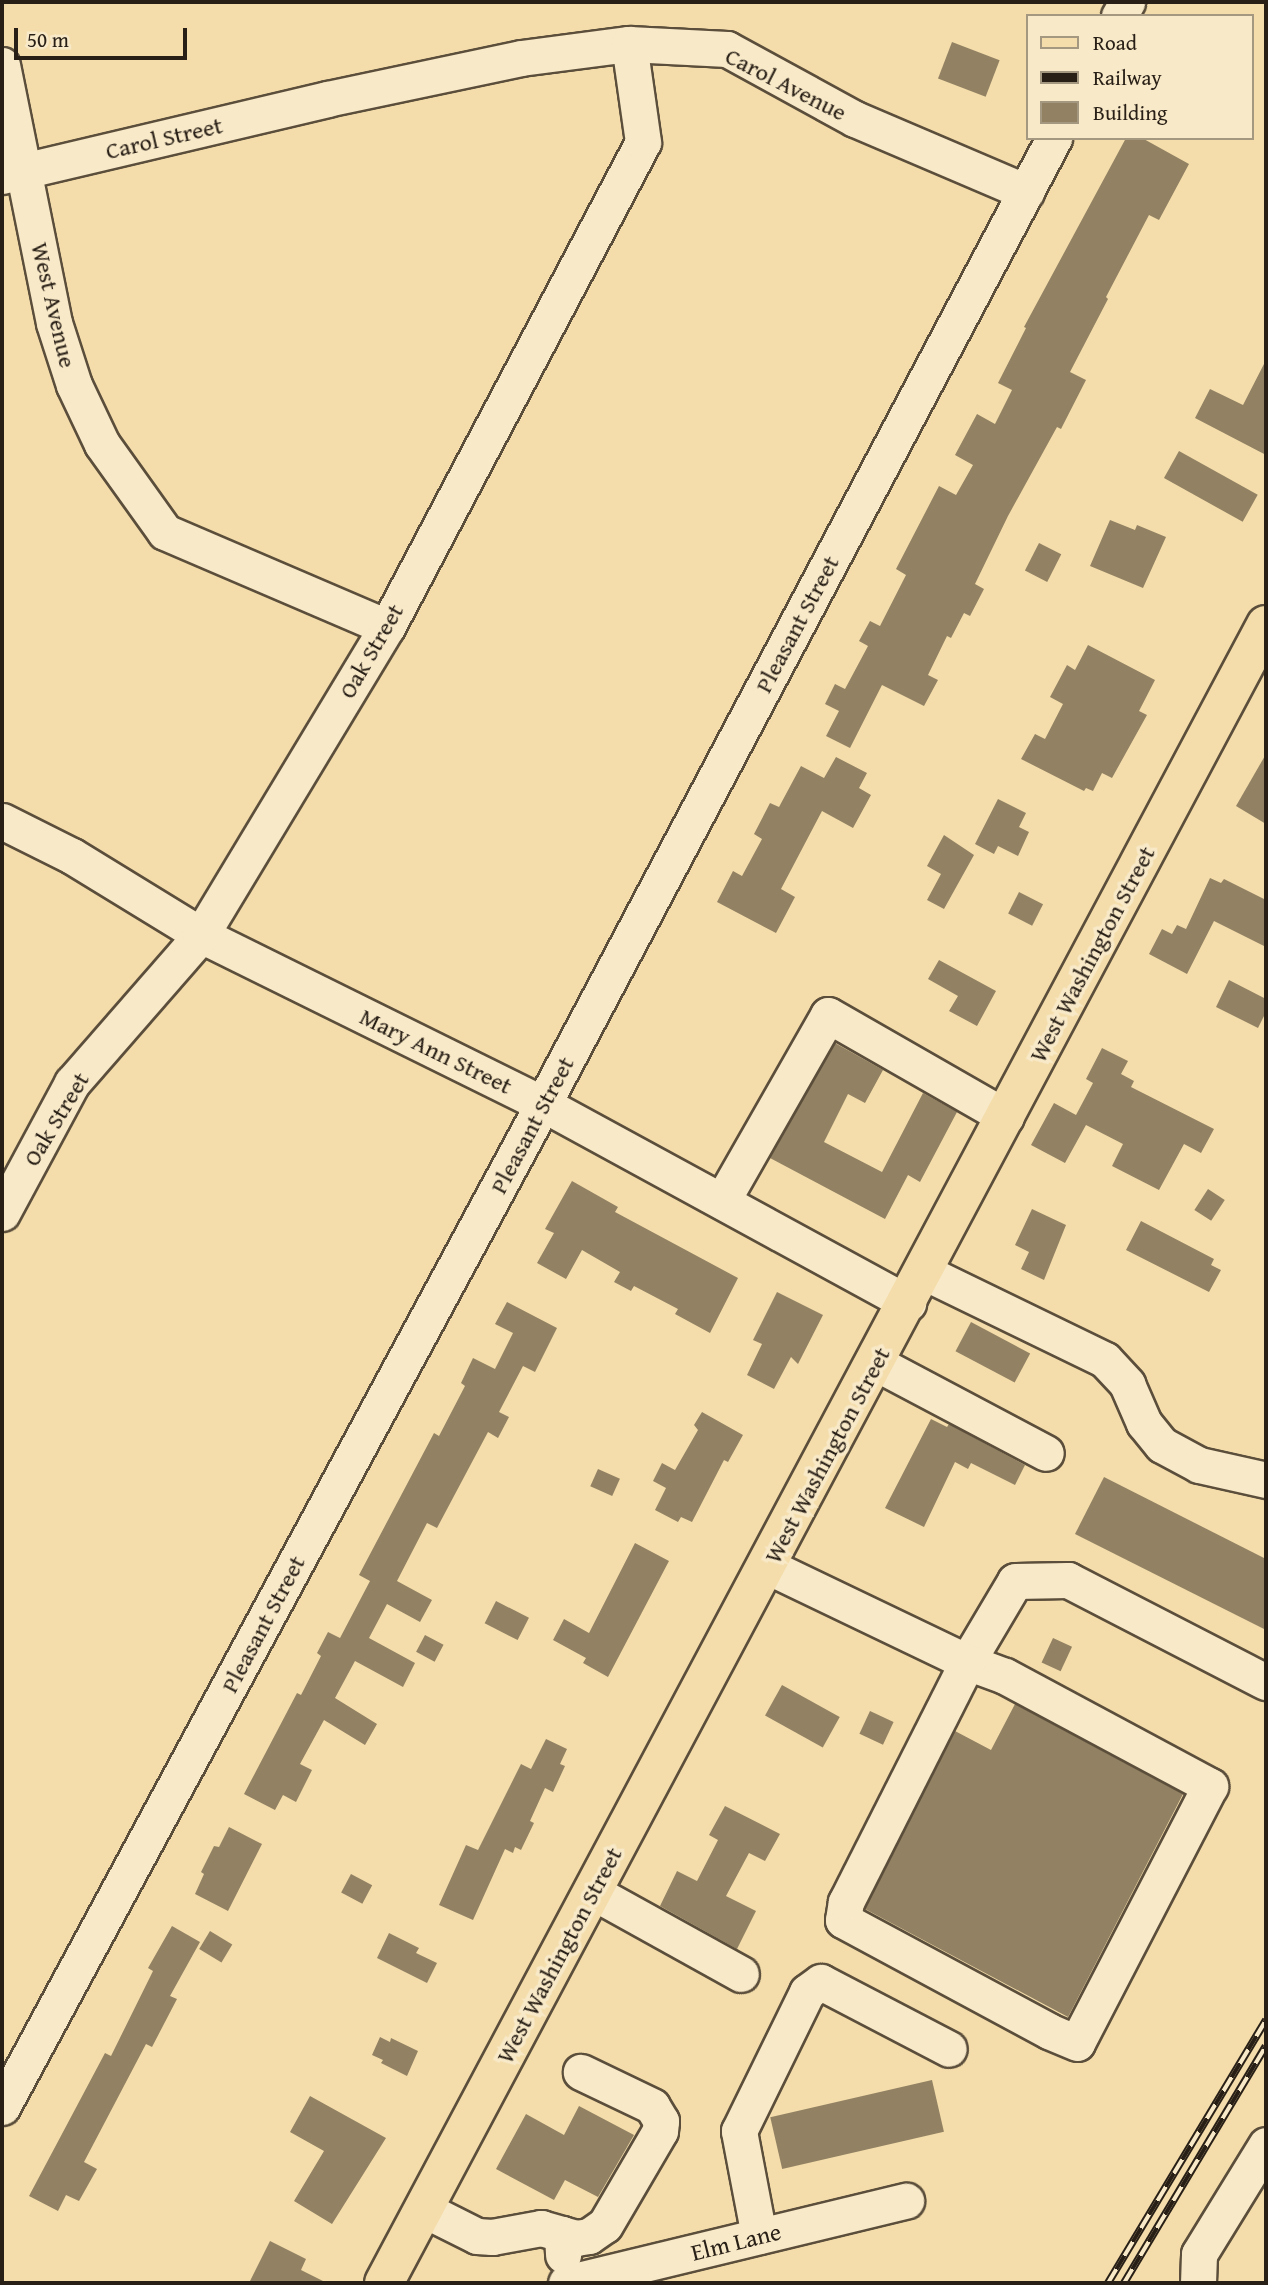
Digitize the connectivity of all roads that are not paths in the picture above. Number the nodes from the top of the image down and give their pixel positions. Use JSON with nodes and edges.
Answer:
{"nodes":[{"id":1,"x":629,"y":44,"type":"junction"},
{"id":2,"x":2,"y":65,"type":"edge"},
{"id":3,"x":327,"y":99,"type":"joint"},
{"id":4,"x":1053,"y":140,"type":"edge"},
{"id":5,"x":13,"y":174,"type":"edge"},
{"id":6,"x":1026,"y":192,"type":"junction"},
{"id":7,"x":1266,"y":625,"type":"edge"},
{"id":8,"x":387,"y":627,"type":"junction"},
{"id":9,"x":2,"y":821,"type":"edge"},
{"id":10,"x":201,"y":935,"type":"junction"},
{"id":11,"x":543,"y":1104,"type":"junction"},
{"id":12,"x":1006,"y":1117,"type":"junction"},
{"id":13,"x":722,"y":1201,"type":"junction"},
{"id":14,"x":2,"y":1213,"type":"edge"},
{"id":15,"x":916,"y":1287,"type":"junction"},
{"id":16,"x":876,"y":1363,"type":"junction"},
{"id":17,"x":1046,"y":1454,"type":"dead end"},
{"id":18,"x":1266,"y":1480,"type":"edge"},
{"id":19,"x":767,"y":1566,"type":"junction"},
{"id":20,"x":967,"y":1662,"type":"junction"},
{"id":21,"x":1266,"y":1682,"type":"edge"},
{"id":22,"x":593,"y":1892,"type":"junction"},
{"id":23,"x":741,"y":1974,"type":"dead end"},
{"id":24,"x":949,"y":2049,"type":"dead end"},
{"id":25,"x":581,"y":2072,"type":"dead end"},
{"id":26,"x":2,"y":2107,"type":"edge"},
{"id":27,"x":1266,"y":2145,"type":"edge"},
{"id":28,"x":906,"y":2201,"type":"dead end"},
{"id":29,"x":424,"y":2209,"type":"junction"},
{"id":30,"x":562,"y":2234,"type":"junction"},
{"id":31,"x":759,"y":2236,"type":"junction"},
{"id":32,"x":384,"y":2283,"type":"edge"},
{"id":33,"x":567,"y":2283,"type":"edge"},
{"id":34,"x":1198,"y":2283,"type":"edge"}],
"edges":[{"from":1,"to":3,"type":"street","name":"Carol Avenue"},
{"from":1,"to":6,"type":"street","name":"Carol Avenue"},
{"from":1,"to":8,"type":"street","name":"Oak Street"},
{"from":2,"to":5,"type":"street","name":"West Avenue"},
{"from":3,"to":5,"type":"street","name":"Carol Street"},
{"from":4,"to":6,"type":"street","name":"Pleasant Street"},
{"from":5,"to":8,"type":"street","name":"West Avenue"},
{"from":6,"to":11,"type":"street","name":"Pleasant Street"},
{"from":7,"to":12,"type":"main road","name":"West Washington Street"},
{"from":8,"to":10,"type":"street","name":"Oak Street"},
{"from":9,"to":10,"type":"street","name":"Mary Ann Street"},
{"from":10,"to":11,"type":"street","name":"Mary Ann Street"},
{"from":10,"to":14,"type":"street","name":"Oak Street"},
{"from":11,"to":13,"type":"street","name":"Mary Ann Street"},
{"from":11,"to":26,"type":"street","name":"Pleasant Street"},
{"from":12,"to":13,"type":"street"},
{"from":12,"to":15,"type":"main road","name":"West Washington Street"},
{"from":13,"to":15,"type":"street","name":"Mary Ann Street"},
{"from":15,"to":16,"type":"main road","name":"West Washington Street"},
{"from":15,"to":18,"type":"street","name":"Mary Ann Street"},
{"from":16,"to":17,"type":"street"},
{"from":16,"to":19,"type":"main road","name":"West Washington Street"},
{"from":19,"to":20,"type":"street"},
{"from":19,"to":22,"type":"main road","name":"West Washington Street"},
{"from":20,"to":20,"type":"street"},
{"from":20,"to":21,"type":"street"},
{"from":22,"to":23,"type":"street"},
{"from":22,"to":29,"type":"main road","name":"West Washington Street"},
{"from":24,"to":31,"type":"street"},
{"from":25,"to":30,"type":"street"},
{"from":27,"to":34,"type":"street"},
{"from":28,"to":31,"type":"street","name":"Elm Lane"},
{"from":29,"to":30,"type":"street"},
{"from":29,"to":32,"type":"main road","name":"West Washington Street"},
{"from":30,"to":33,"type":"street"},
{"from":31,"to":33,"type":"street","name":"Elm Lane"}]}
